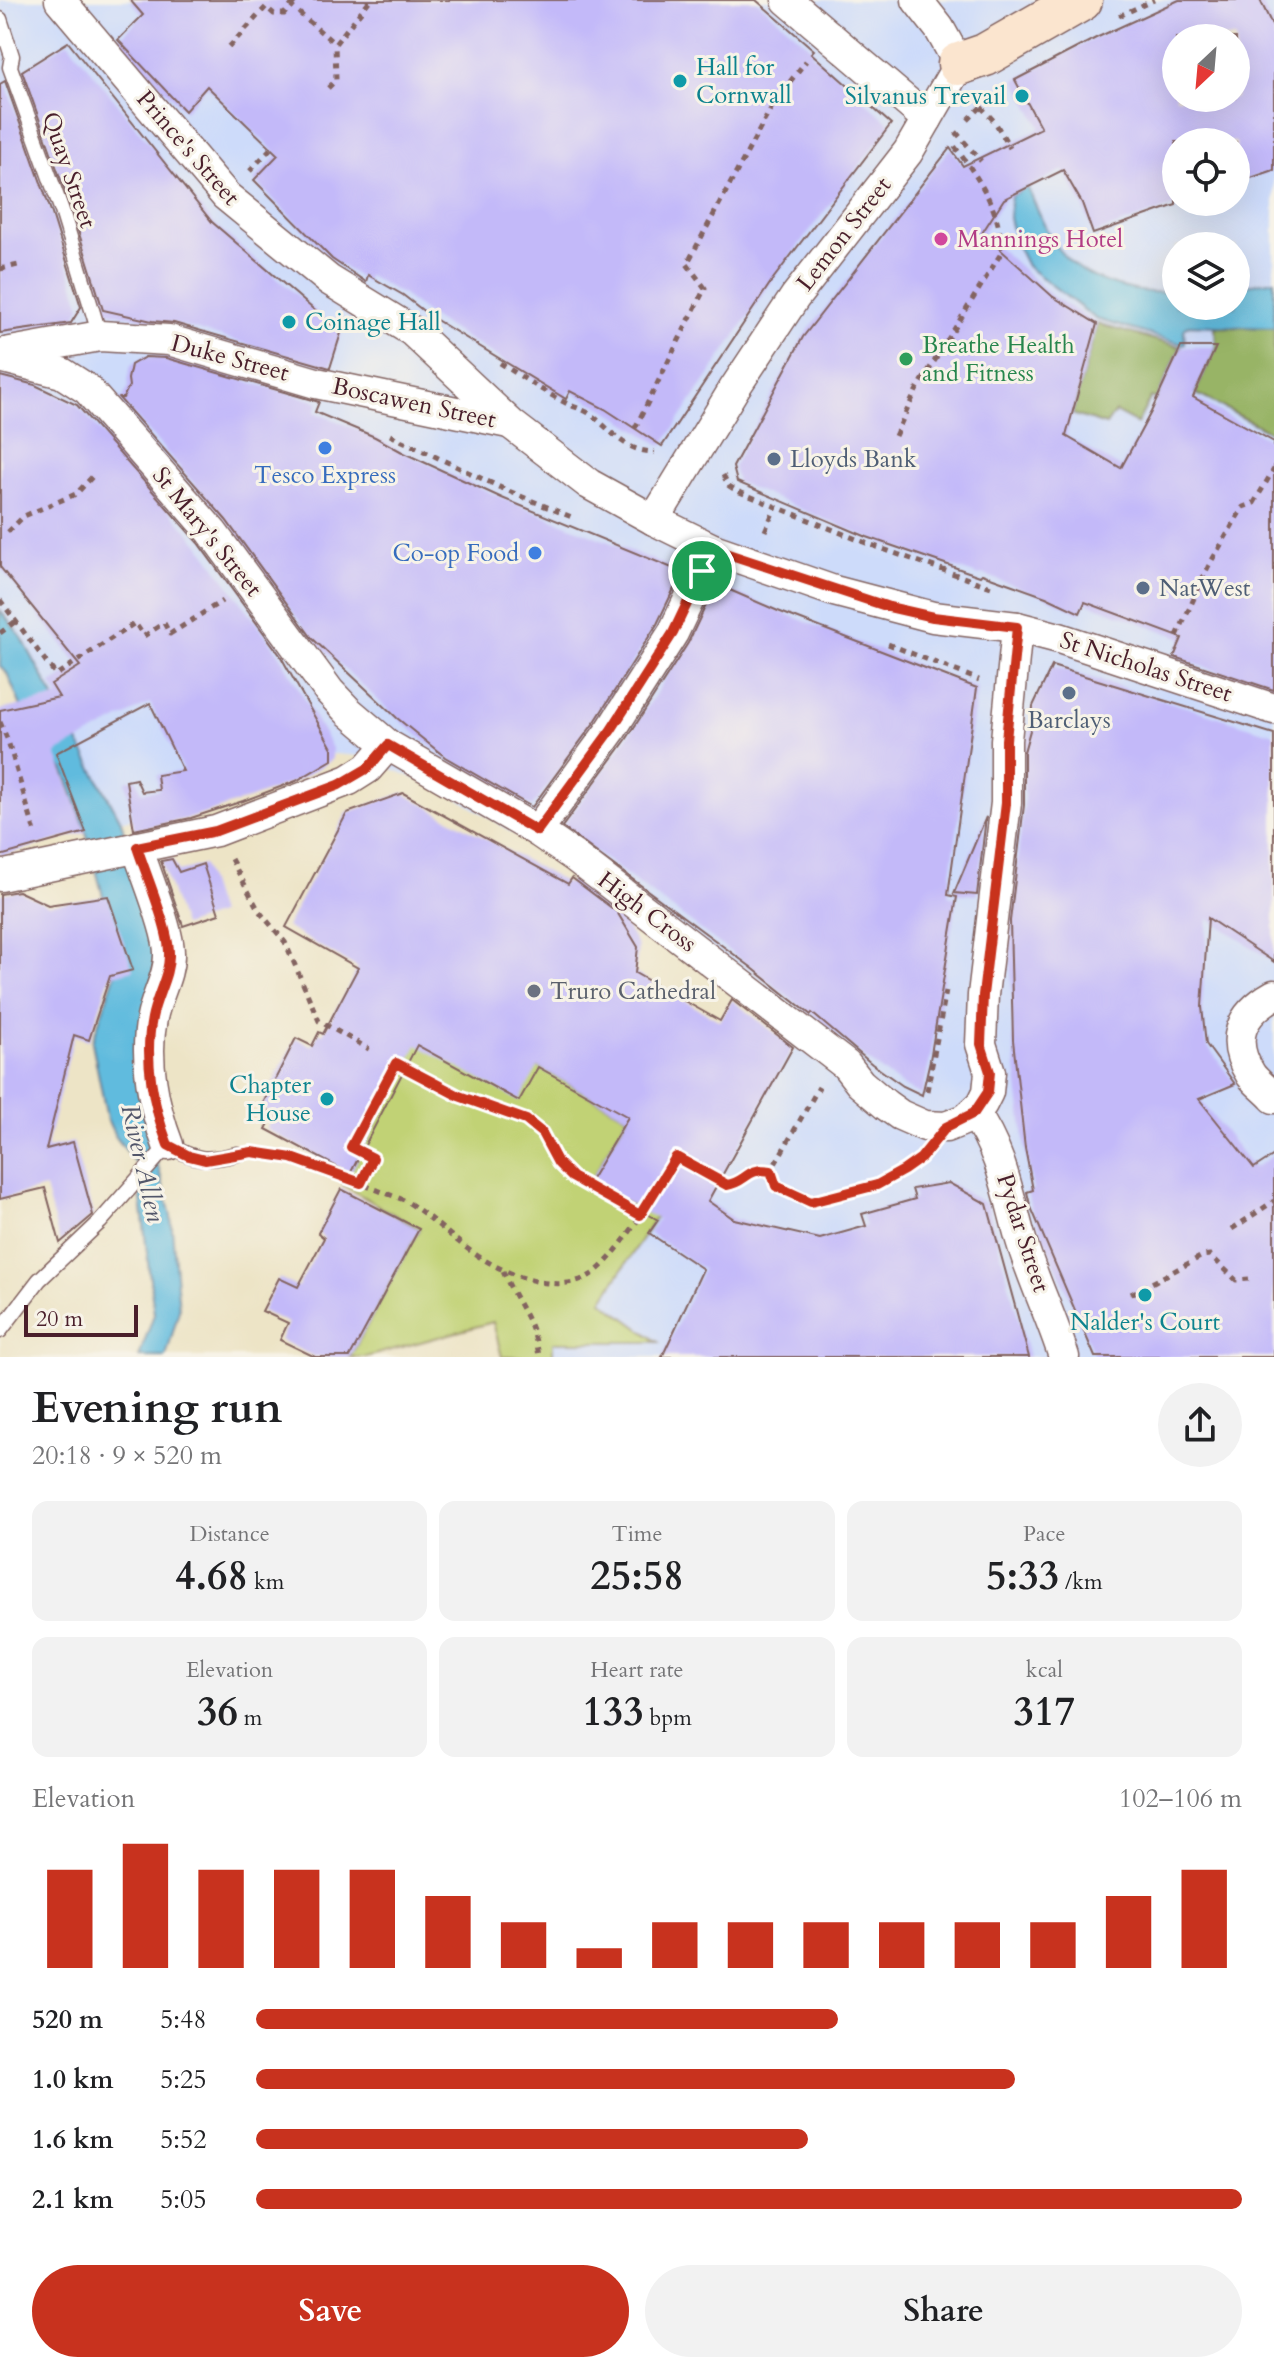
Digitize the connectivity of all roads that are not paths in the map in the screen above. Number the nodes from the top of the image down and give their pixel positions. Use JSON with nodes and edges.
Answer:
{"nodes":[{"id":1,"x":60,"y":0,"type":"edge"},
{"id":2,"x":787,"y":0,"type":"edge"},
{"id":3,"x":917,"y":0,"type":"edge"},
{"id":4,"x":1081,"y":0,"type":"edge"},
{"id":5,"x":0,"y":19,"type":"edge"},
{"id":6,"x":959,"y":64,"type":"junction"},
{"id":7,"x":927,"y":119,"type":"junction"},
{"id":8,"x":412,"y":331,"type":"joint"},
{"id":9,"x":100,"y":336,"type":"junction"},
{"id":10,"x":0,"y":356,"type":"edge"},
{"id":11,"x":316,"y":383,"type":"joint"},
{"id":12,"x":511,"y":424,"type":"junction"},
{"id":13,"x":654,"y":520,"type":"junction"},
{"id":14,"x":713,"y":549,"type":"junction"},
{"id":15,"x":1017,"y":627,"type":"junction"},
{"id":16,"x":1274,"y":709,"type":"edge"},
{"id":17,"x":388,"y":745,"type":"junction"},
{"id":18,"x":537,"y":831,"type":"junction"},
{"id":19,"x":137,"y":847,"type":"junction"},
{"id":20,"x":0,"y":876,"type":"edge"},
{"id":21,"x":1274,"y":995,"type":"edge"},
{"id":22,"x":1272,"y":1093,"type":"edge"},
{"id":23,"x":974,"y":1113,"type":"junction"},
{"id":24,"x":164,"y":1148,"type":"junction"},
{"id":25,"x":237,"y":1154,"type":"road end"},
{"id":26,"x":0,"y":1331,"type":"edge"},
{"id":27,"x":1064,"y":1357,"type":"edge"}],
"edges":[{"from":1,"to":8,"type":"street","name":"Prince's Street"},
{"from":2,"to":7,"type":"street"},
{"from":3,"to":6,"type":"street"},
{"from":4,"to":6,"type":"street"},
{"from":5,"to":9,"type":"lane","name":"Quay Street"},
{"from":6,"to":7,"type":"street","name":"Lemon Street"},
{"from":7,"to":13,"type":"street","name":"Lemon Street"},
{"from":8,"to":12,"type":"street","name":"Boscawen Street"},
{"from":9,"to":10,"type":"street","name":"Duke Street"},
{"from":9,"to":11,"type":"street","name":"Duke Street"},
{"from":10,"to":17,"type":"street","name":"St Mary's Street"},
{"from":11,"to":12,"type":"street","name":"Boscawen Street"},
{"from":12,"to":13,"type":"street","name":"Boscawen Street"},
{"from":13,"to":14,"type":"street","name":"Boscawen Street"},
{"from":14,"to":15,"type":"street","name":"Boscawen Street"},
{"from":14,"to":18,"type":"street"},
{"from":15,"to":16,"type":"street","name":"St Nicholas Street"},
{"from":15,"to":23,"type":"street"},
{"from":17,"to":18,"type":"street","name":"High Cross"},
{"from":17,"to":19,"type":"street"},
{"from":18,"to":23,"type":"street","name":"High Cross"},
{"from":19,"to":20,"type":"street"},
{"from":19,"to":24,"type":"street"},
{"from":21,"to":22,"type":"street"},
{"from":23,"to":27,"type":"street","name":"Pydar Street"},
{"from":24,"to":25,"type":"lane"},
{"from":24,"to":26,"type":"lane"}]}
